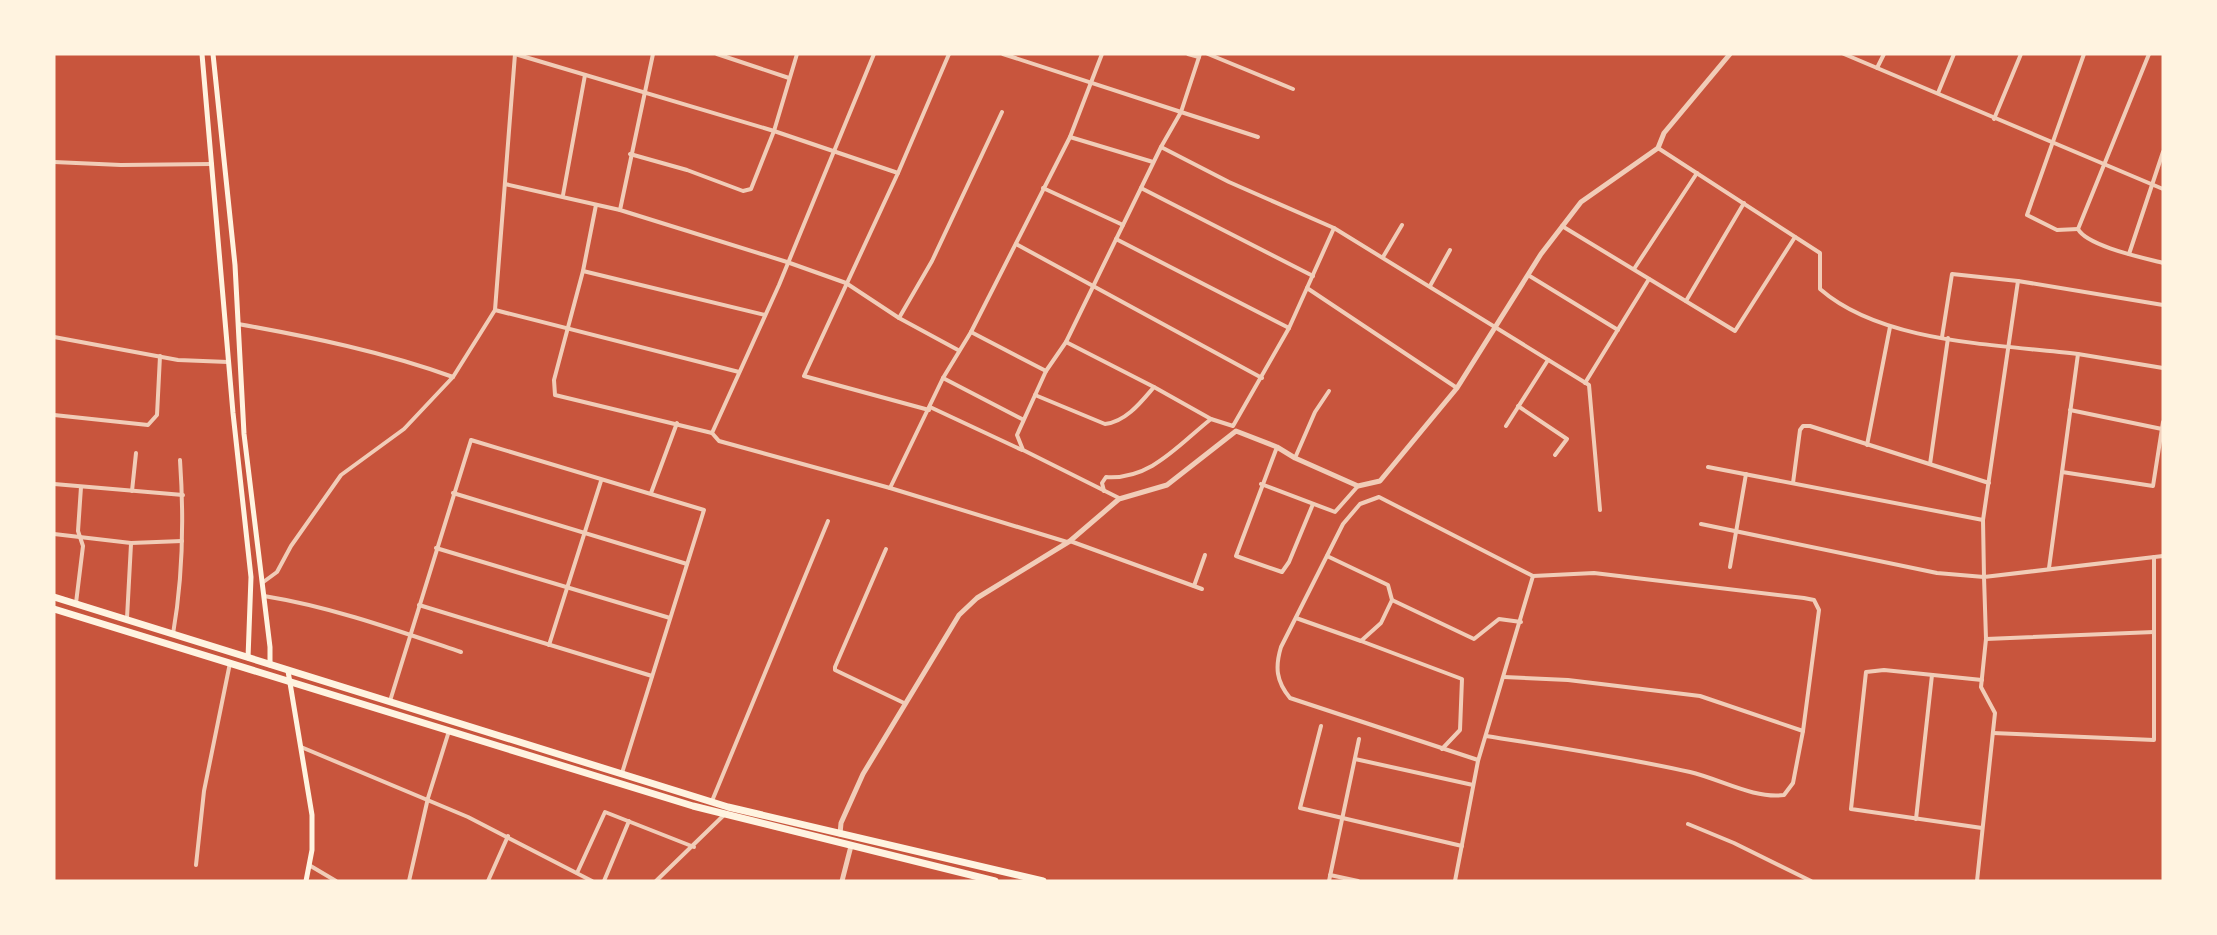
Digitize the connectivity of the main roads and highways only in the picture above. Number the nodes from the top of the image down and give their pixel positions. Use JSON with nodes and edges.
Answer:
{"nodes":[{"id":1,"x":202,"y":54,"type":"edge"},
{"id":2,"x":213,"y":54,"type":"edge"},
{"id":3,"x":54,"y":597,"type":"edge"},
{"id":4,"x":54,"y":609,"type":"edge"},
{"id":5,"x":248,"y":658,"type":"junction"},
{"id":6,"x":270,"y":665,"type":"junction"},
{"id":7,"x":288,"y":671,"type":"junction"},
{"id":8,"x":291,"y":682,"type":"junction"},
{"id":9,"x":522,"y":743,"type":"junction"},
{"id":10,"x":519,"y":753,"type":"junction"},
{"id":11,"x":306,"y":881,"type":"edge"},
{"id":12,"x":995,"y":881,"type":"edge"},
{"id":13,"x":1043,"y":881,"type":"edge"}],
"edges":[{"from":1,"to":5,"type":"main road"},
{"from":2,"to":6,"type":"main road"},
{"from":3,"to":5,"type":"highway"},
{"from":4,"to":8,"type":"highway"},
{"from":5,"to":6,"type":"highway"},
{"from":6,"to":7,"type":"highway"},
{"from":7,"to":8,"type":"main road"},
{"from":7,"to":9,"type":"highway"},
{"from":8,"to":10,"type":"highway"},
{"from":8,"to":11,"type":"main road"},
{"from":9,"to":10,"type":"highway"},
{"from":9,"to":13,"type":"highway"},
{"from":10,"to":12,"type":"highway"}]}
